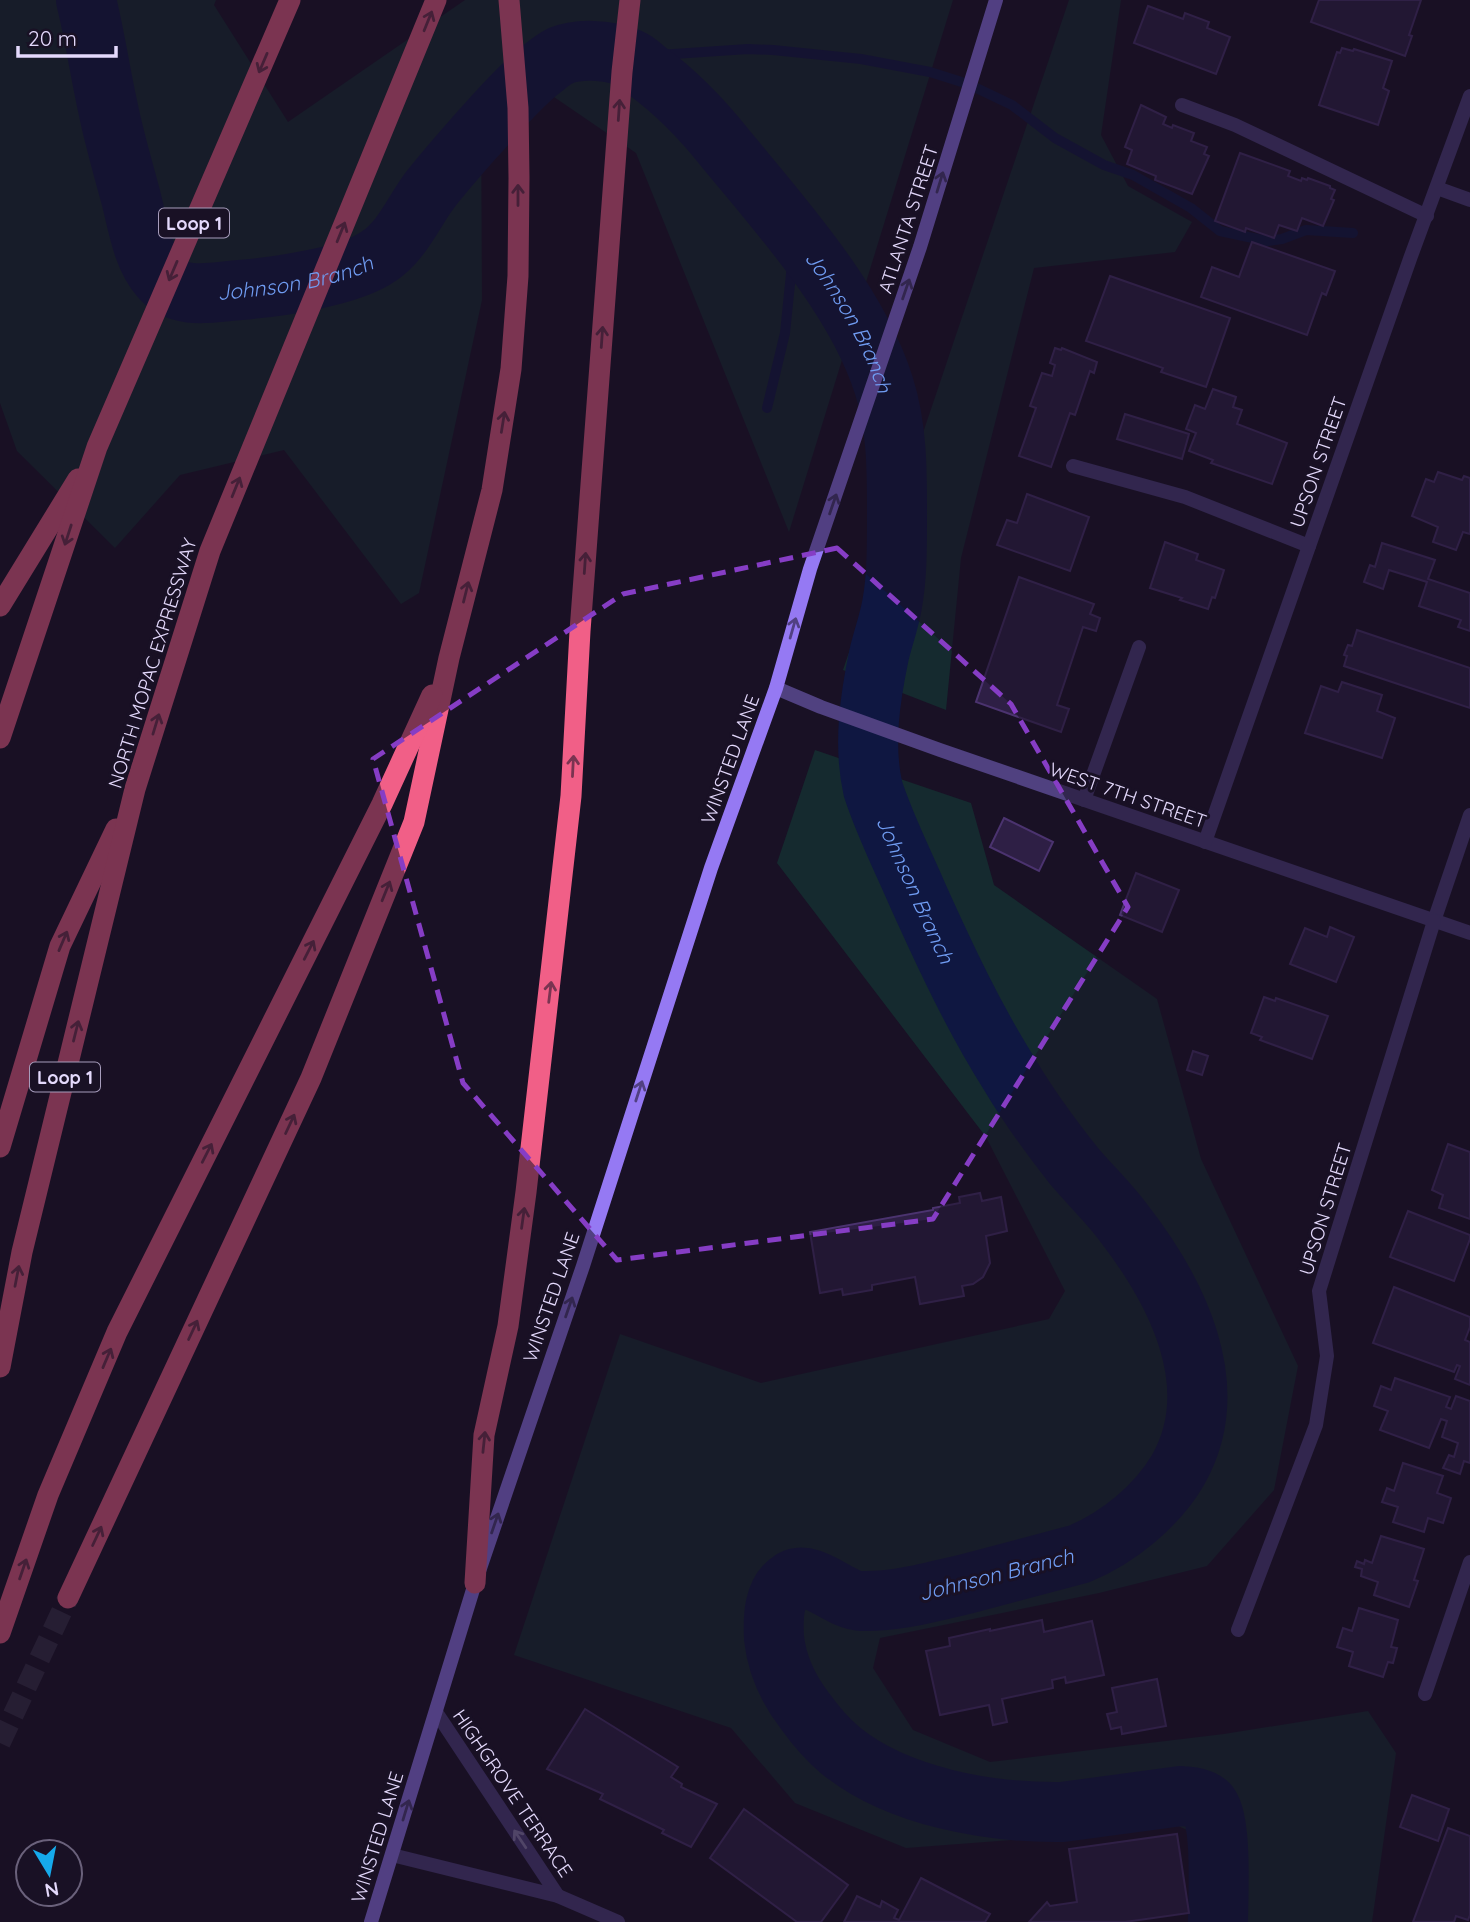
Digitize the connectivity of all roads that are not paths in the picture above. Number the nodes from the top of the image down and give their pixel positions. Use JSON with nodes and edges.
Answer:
{"nodes":[{"id":1,"x":290,"y":0,"type":"edge"},
{"id":2,"x":436,"y":0,"type":"edge"},
{"id":3,"x":509,"y":0,"type":"edge"},
{"id":4,"x":630,"y":0,"type":"edge"},
{"id":5,"x":996,"y":0,"type":"edge"},
{"id":6,"x":1470,"y":96,"type":"edge"},
{"id":7,"x":1182,"y":105,"type":"dead end"},
{"id":8,"x":1437,"y":188,"type":"junction"},
{"id":9,"x":1470,"y":200,"type":"edge"},
{"id":10,"x":1427,"y":216,"type":"junction"},
{"id":11,"x":97,"y":447,"type":"junction"},
{"id":12,"x":1073,"y":466,"type":"dead end"},
{"id":13,"x":1309,"y":546,"type":"junction"},
{"id":14,"x":0,"y":606,"type":"edge"},
{"id":15,"x":1139,"y":648,"type":"dead end"},
{"id":16,"x":449,"y":659,"type":"junction"},
{"id":17,"x":776,"y":688,"type":"junction"},
{"id":18,"x":0,"y":738,"type":"edge"},
{"id":19,"x":135,"y":789,"type":"junction"},
{"id":20,"x":1084,"y":800,"type":"junction"},
{"id":21,"x":1470,"y":814,"type":"edge"},
{"id":22,"x":1205,"y":842,"type":"junction"},
{"id":23,"x":1434,"y":921,"type":"junction"},
{"id":24,"x":1470,"y":933,"type":"edge"},
{"id":25,"x":0,"y":1147,"type":"edge"},
{"id":26,"x":0,"y":1367,"type":"edge"},
{"id":27,"x":1470,"y":1562,"type":"edge"},
{"id":28,"x":475,"y":1583,"type":"junction"},
{"id":29,"x":68,"y":1598,"type":"tunnel mouth"},
{"id":30,"x":1238,"y":1630,"type":"dead end"},
{"id":31,"x":0,"y":1633,"type":"edge"},
{"id":32,"x":1425,"y":1695,"type":"dead end"},
{"id":33,"x":436,"y":1712,"type":"junction"},
{"id":34,"x":393,"y":1855,"type":"junction"},
{"id":35,"x":558,"y":1896,"type":"junction"},
{"id":36,"x":371,"y":1922,"type":"edge"},
{"id":37,"x":618,"y":1922,"type":"edge"}],
"edges":[{"from":1,"to":11,"type":"highway","number":"Loop 1","one_way":true},
{"from":19,"to":2,"type":"highway","name":"NORTH MOPAC EXPRESSWAY","number":"Loop 1","one_way":true},
{"from":16,"to":3,"type":"highway","one_way":true},
{"from":28,"to":4,"type":"highway","one_way":true},
{"from":17,"to":5,"type":"main road","name":"ATLANTA STREET","one_way":true},
{"from":6,"to":8,"type":"street","name":"UPSON STREET"},
{"from":7,"to":10,"type":"street"},
{"from":8,"to":9,"type":"street"},
{"from":8,"to":10,"type":"street","name":"UPSON STREET"},
{"from":10,"to":13,"type":"street","name":"UPSON STREET"},
{"from":11,"to":14,"type":"highway"},
{"from":11,"to":18,"type":"highway","number":"Loop 1","one_way":true},
{"from":12,"to":13,"type":"street"},
{"from":13,"to":22,"type":"street","name":"UPSON STREET"},
{"from":15,"to":20,"type":"street"},
{"from":29,"to":16,"type":"highway","one_way":true},
{"from":31,"to":16,"type":"highway","one_way":true},
{"from":17,"to":20,"type":"street","name":"WEST 7TH STREET"},
{"from":28,"to":17,"type":"main road","name":"WINSTED LANE","one_way":true},
{"from":25,"to":19,"type":"highway","one_way":true},
{"from":26,"to":19,"type":"highway","name":"NORTH MOPAC EXPRESSWAY","number":"Loop 1","one_way":true},
{"from":20,"to":22,"type":"street","name":"WEST 7TH STREET"},
{"from":21,"to":23,"type":"street","name":"UPSON STREET"},
{"from":22,"to":23,"type":"street","name":"WEST 7TH STREET"},
{"from":23,"to":24,"type":"street","name":"WEST 7TH STREET"},
{"from":23,"to":30,"type":"street","name":"UPSON STREET"},
{"from":27,"to":32,"type":"street"},
{"from":28,"to":33,"type":"main road","name":"WINSTED LANE"},
{"from":34,"to":33,"type":"main road","name":"WINSTED LANE","one_way":true},
{"from":35,"to":33,"type":"street","name":"HIGHGROVE TERRACE","one_way":true},
{"from":34,"to":35,"type":"street","name":"HIGHGROVE TERRACE"},
{"from":34,"to":36,"type":"main road","name":"WINSTED LANE"},
{"from":35,"to":37,"type":"street","name":"HIGHGROVE TERRACE"}]}
